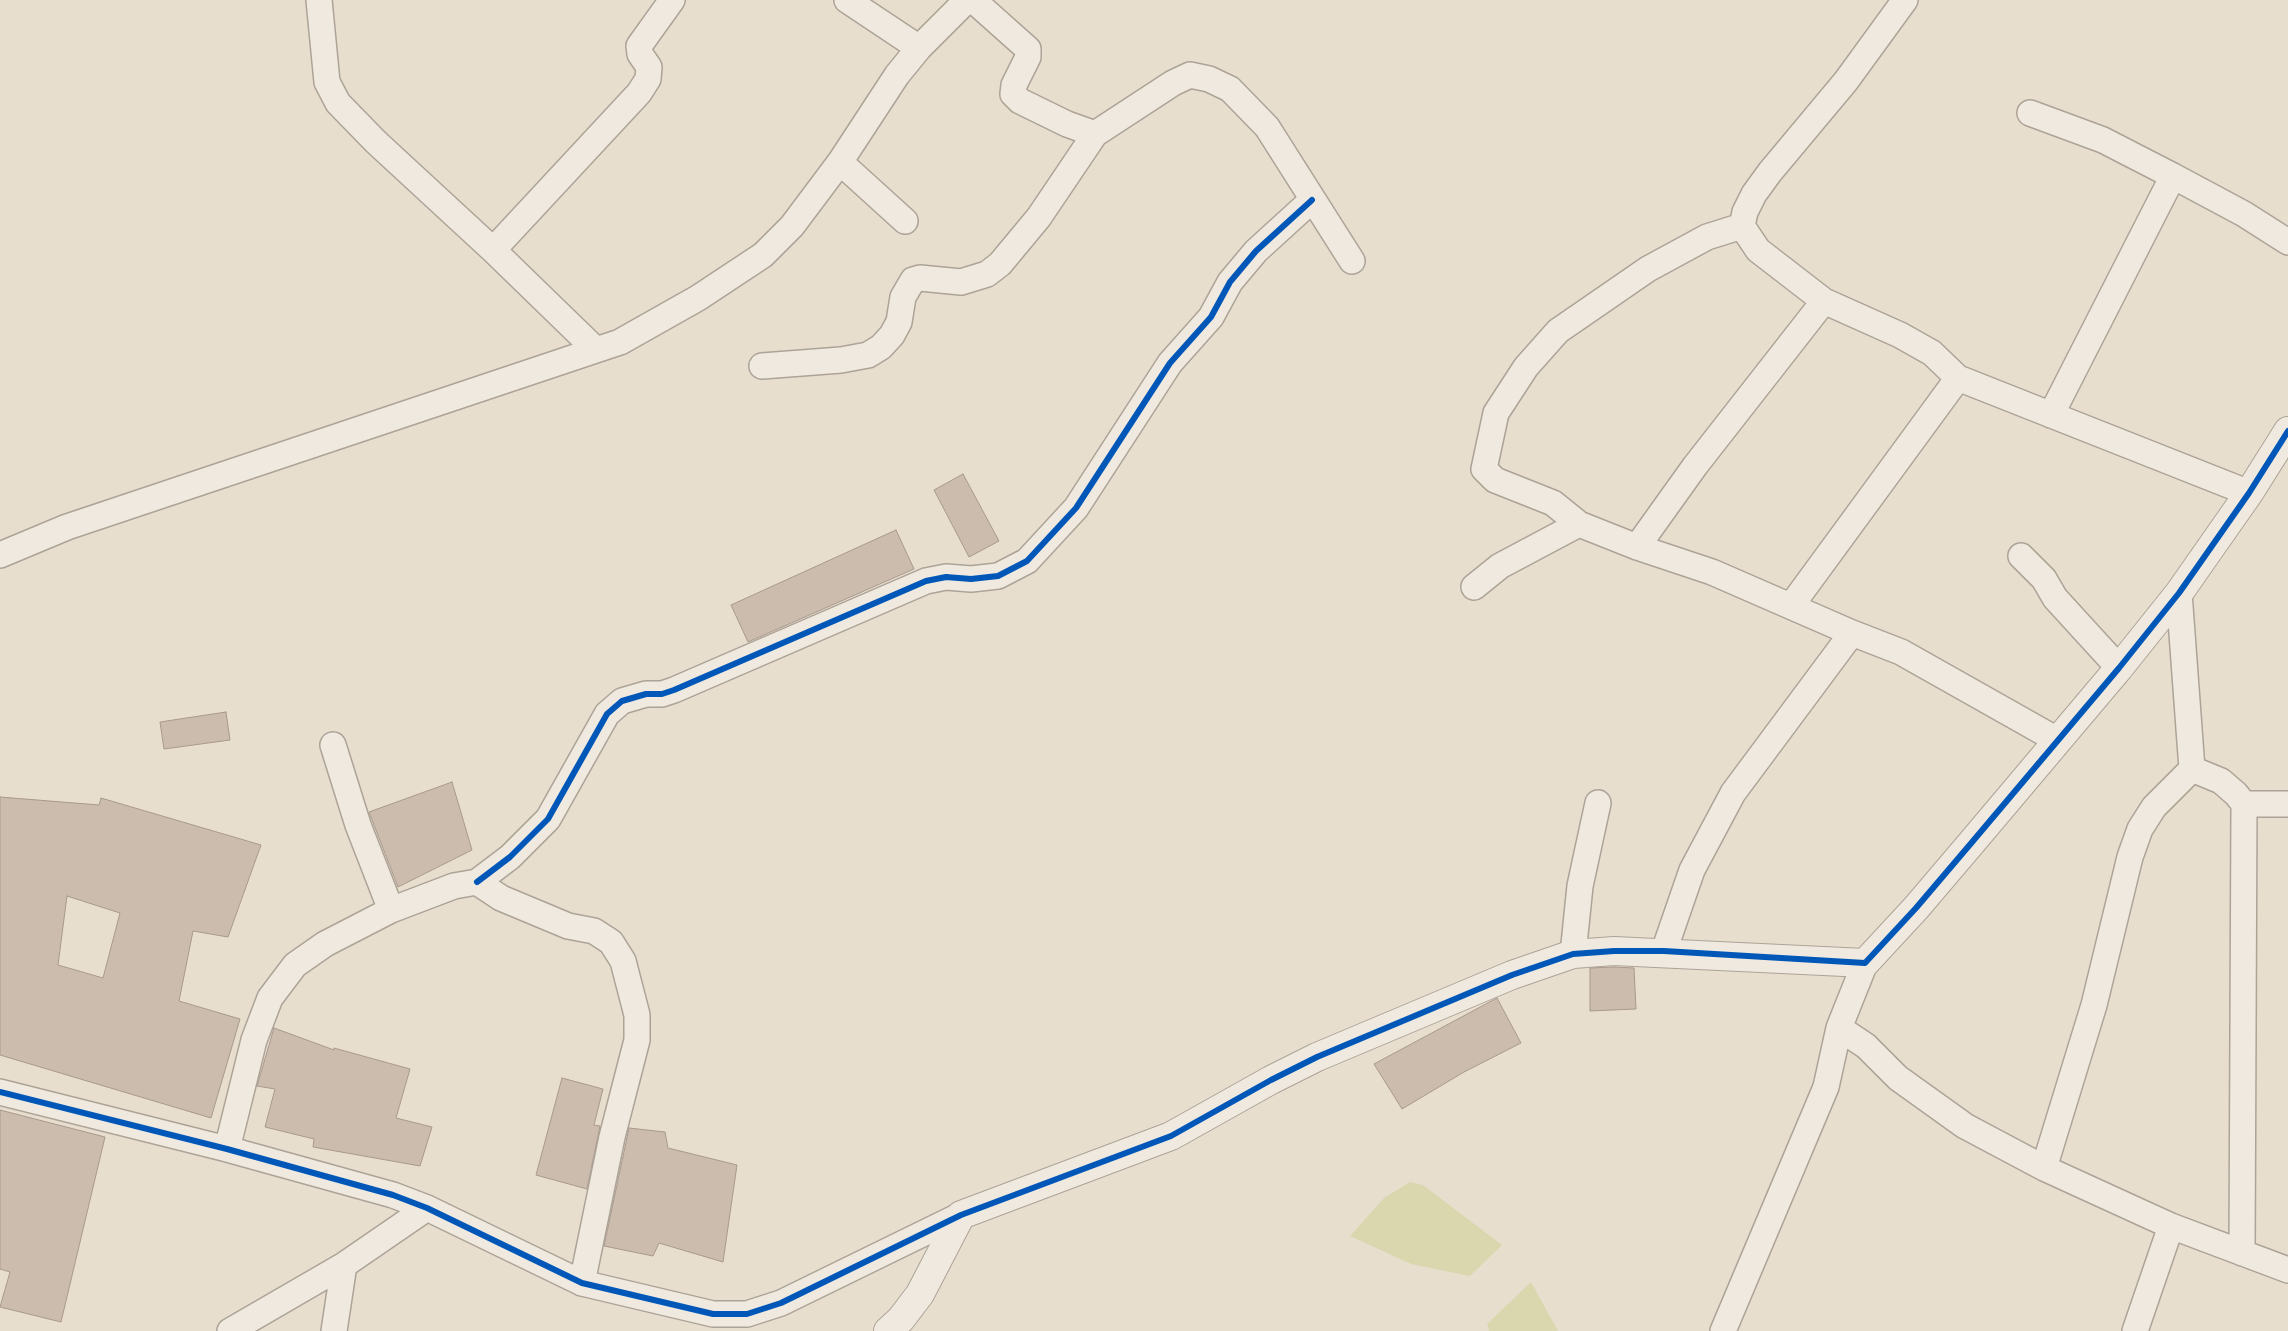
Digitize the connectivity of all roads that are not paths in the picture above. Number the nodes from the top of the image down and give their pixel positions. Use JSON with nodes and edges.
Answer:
{"nodes":[{"id":1,"x":319,"y":0,"type":"edge"},
{"id":2,"x":672,"y":0,"type":"edge"},
{"id":3,"x":847,"y":0,"type":"edge"},
{"id":4,"x":967,"y":0,"type":"edge"},
{"id":5,"x":973,"y":0,"type":"edge"},
{"id":6,"x":1905,"y":0,"type":"edge"},
{"id":7,"x":918,"y":48,"type":"junction"},
{"id":8,"x":2030,"y":113,"type":"dead end"},
{"id":9,"x":1095,"y":134,"type":"junction"},
{"id":10,"x":840,"y":162,"type":"junction"},
{"id":11,"x":2173,"y":176,"type":"junction"},
{"id":12,"x":1312,"y":200,"type":"junction"},
{"id":13,"x":905,"y":221,"type":"dead end"},
{"id":14,"x":1742,"y":226,"type":"junction"},
{"id":15,"x":2288,"y":242,"type":"edge"},
{"id":16,"x":493,"y":250,"type":"junction"},
{"id":17,"x":1352,"y":261,"type":"dead end"},
{"id":18,"x":1824,"y":301,"type":"junction"},
{"id":19,"x":596,"y":350,"type":"junction"},
{"id":20,"x":762,"y":366,"type":"dead end"},
{"id":21,"x":1958,"y":378,"type":"junction"},
{"id":22,"x":2051,"y":415,"type":"junction"},
{"id":23,"x":2288,"y":431,"type":"edge"},
{"id":24,"x":2249,"y":493,"type":"junction"},
{"id":25,"x":1579,"y":524,"type":"junction"},
{"id":26,"x":1636,"y":546,"type":"junction"},
{"id":27,"x":0,"y":555,"type":"edge"},
{"id":28,"x":2021,"y":556,"type":"dead end"},
{"id":29,"x":1474,"y":587,"type":"dead end"},
{"id":30,"x":2179,"y":593,"type":"junction"},
{"id":31,"x":1790,"y":606,"type":"junction"},
{"id":32,"x":1852,"y":633,"type":"junction"},
{"id":33,"x":2119,"y":668,"type":"junction"},
{"id":34,"x":2057,"y":740,"type":"junction"},
{"id":35,"x":333,"y":745,"type":"dead end"},
{"id":36,"x":2192,"y":769,"type":"junction"},
{"id":37,"x":1598,"y":803,"type":"dead end"},
{"id":38,"x":2244,"y":804,"type":"junction"},
{"id":39,"x":2288,"y":804,"type":"edge"},
{"id":40,"x":477,"y":882,"type":"junction"},
{"id":41,"x":391,"y":910,"type":"junction"},
{"id":42,"x":1664,"y":952,"type":"junction"},
{"id":43,"x":1573,"y":954,"type":"junction"},
{"id":44,"x":1865,"y":963,"type":"junction"},
{"id":45,"x":1839,"y":1028,"type":"junction"},
{"id":46,"x":0,"y":1092,"type":"edge"},
{"id":47,"x":227,"y":1149,"type":"junction"},
{"id":48,"x":2044,"y":1168,"type":"junction"},
{"id":49,"x":427,"y":1208,"type":"junction"},
{"id":50,"x":961,"y":1215,"type":"junction"},
{"id":51,"x":2171,"y":1226,"type":"junction"},
{"id":52,"x":2242,"y":1253,"type":"junction"},
{"id":53,"x":344,"y":1265,"type":"junction"},
{"id":54,"x":2288,"y":1270,"type":"edge"},
{"id":55,"x":582,"y":1283,"type":"junction"},
{"id":56,"x":230,"y":1331,"type":"edge"},
{"id":57,"x":334,"y":1331,"type":"edge"},
{"id":58,"x":888,"y":1331,"type":"edge"},
{"id":59,"x":1723,"y":1331,"type":"edge"},
{"id":60,"x":2135,"y":1331,"type":"edge"}],
"edges":[{"from":1,"to":16,"type":"street"},
{"from":2,"to":16,"type":"street"},
{"from":3,"to":7,"type":"street"},
{"from":4,"to":7,"type":"street"},
{"from":5,"to":9,"type":"street"},
{"from":6,"to":14,"type":"street"},
{"from":7,"to":10,"type":"street"},
{"from":8,"to":11,"type":"street"},
{"from":9,"to":12,"type":"street"},
{"from":9,"to":20,"type":"street"},
{"from":10,"to":13,"type":"street"},
{"from":10,"to":19,"type":"street"},
{"from":11,"to":15,"type":"street"},
{"from":11,"to":22,"type":"street"},
{"from":12,"to":17,"type":"street"},
{"from":12,"to":40,"type":"street"},
{"from":14,"to":18,"type":"street"},
{"from":14,"to":25,"type":"street"},
{"from":16,"to":19,"type":"street"},
{"from":18,"to":21,"type":"street"},
{"from":18,"to":26,"type":"street"},
{"from":19,"to":27,"type":"street"},
{"from":21,"to":22,"type":"street"},
{"from":21,"to":31,"type":"street"},
{"from":22,"to":24,"type":"street"},
{"from":23,"to":24,"type":"street"},
{"from":24,"to":30,"type":"street"},
{"from":25,"to":26,"type":"street"},
{"from":25,"to":29,"type":"street"},
{"from":26,"to":31,"type":"street"},
{"from":28,"to":33,"type":"street"},
{"from":30,"to":33,"type":"street"},
{"from":30,"to":36,"type":"street"},
{"from":31,"to":32,"type":"street"},
{"from":32,"to":34,"type":"street"},
{"from":32,"to":42,"type":"street"},
{"from":33,"to":34,"type":"street"},
{"from":34,"to":44,"type":"street"},
{"from":35,"to":41,"type":"street"},
{"from":36,"to":38,"type":"street"},
{"from":36,"to":48,"type":"street"},
{"from":37,"to":43,"type":"street"},
{"from":38,"to":39,"type":"street"},
{"from":38,"to":52,"type":"street"},
{"from":40,"to":41,"type":"street"},
{"from":40,"to":55,"type":"street"},
{"from":41,"to":47,"type":"street"},
{"from":42,"to":43,"type":"street"},
{"from":42,"to":44,"type":"street"},
{"from":43,"to":50,"type":"street"},
{"from":44,"to":45,"type":"street"},
{"from":45,"to":48,"type":"street"},
{"from":45,"to":59,"type":"street"},
{"from":46,"to":47,"type":"street"},
{"from":47,"to":49,"type":"street"},
{"from":48,"to":51,"type":"street"},
{"from":49,"to":53,"type":"street"},
{"from":49,"to":55,"type":"street"},
{"from":50,"to":55,"type":"street"},
{"from":50,"to":58,"type":"street"},
{"from":51,"to":52,"type":"street"},
{"from":51,"to":60,"type":"street"},
{"from":52,"to":54,"type":"street"},
{"from":53,"to":56,"type":"street"},
{"from":53,"to":57,"type":"street"}]}
